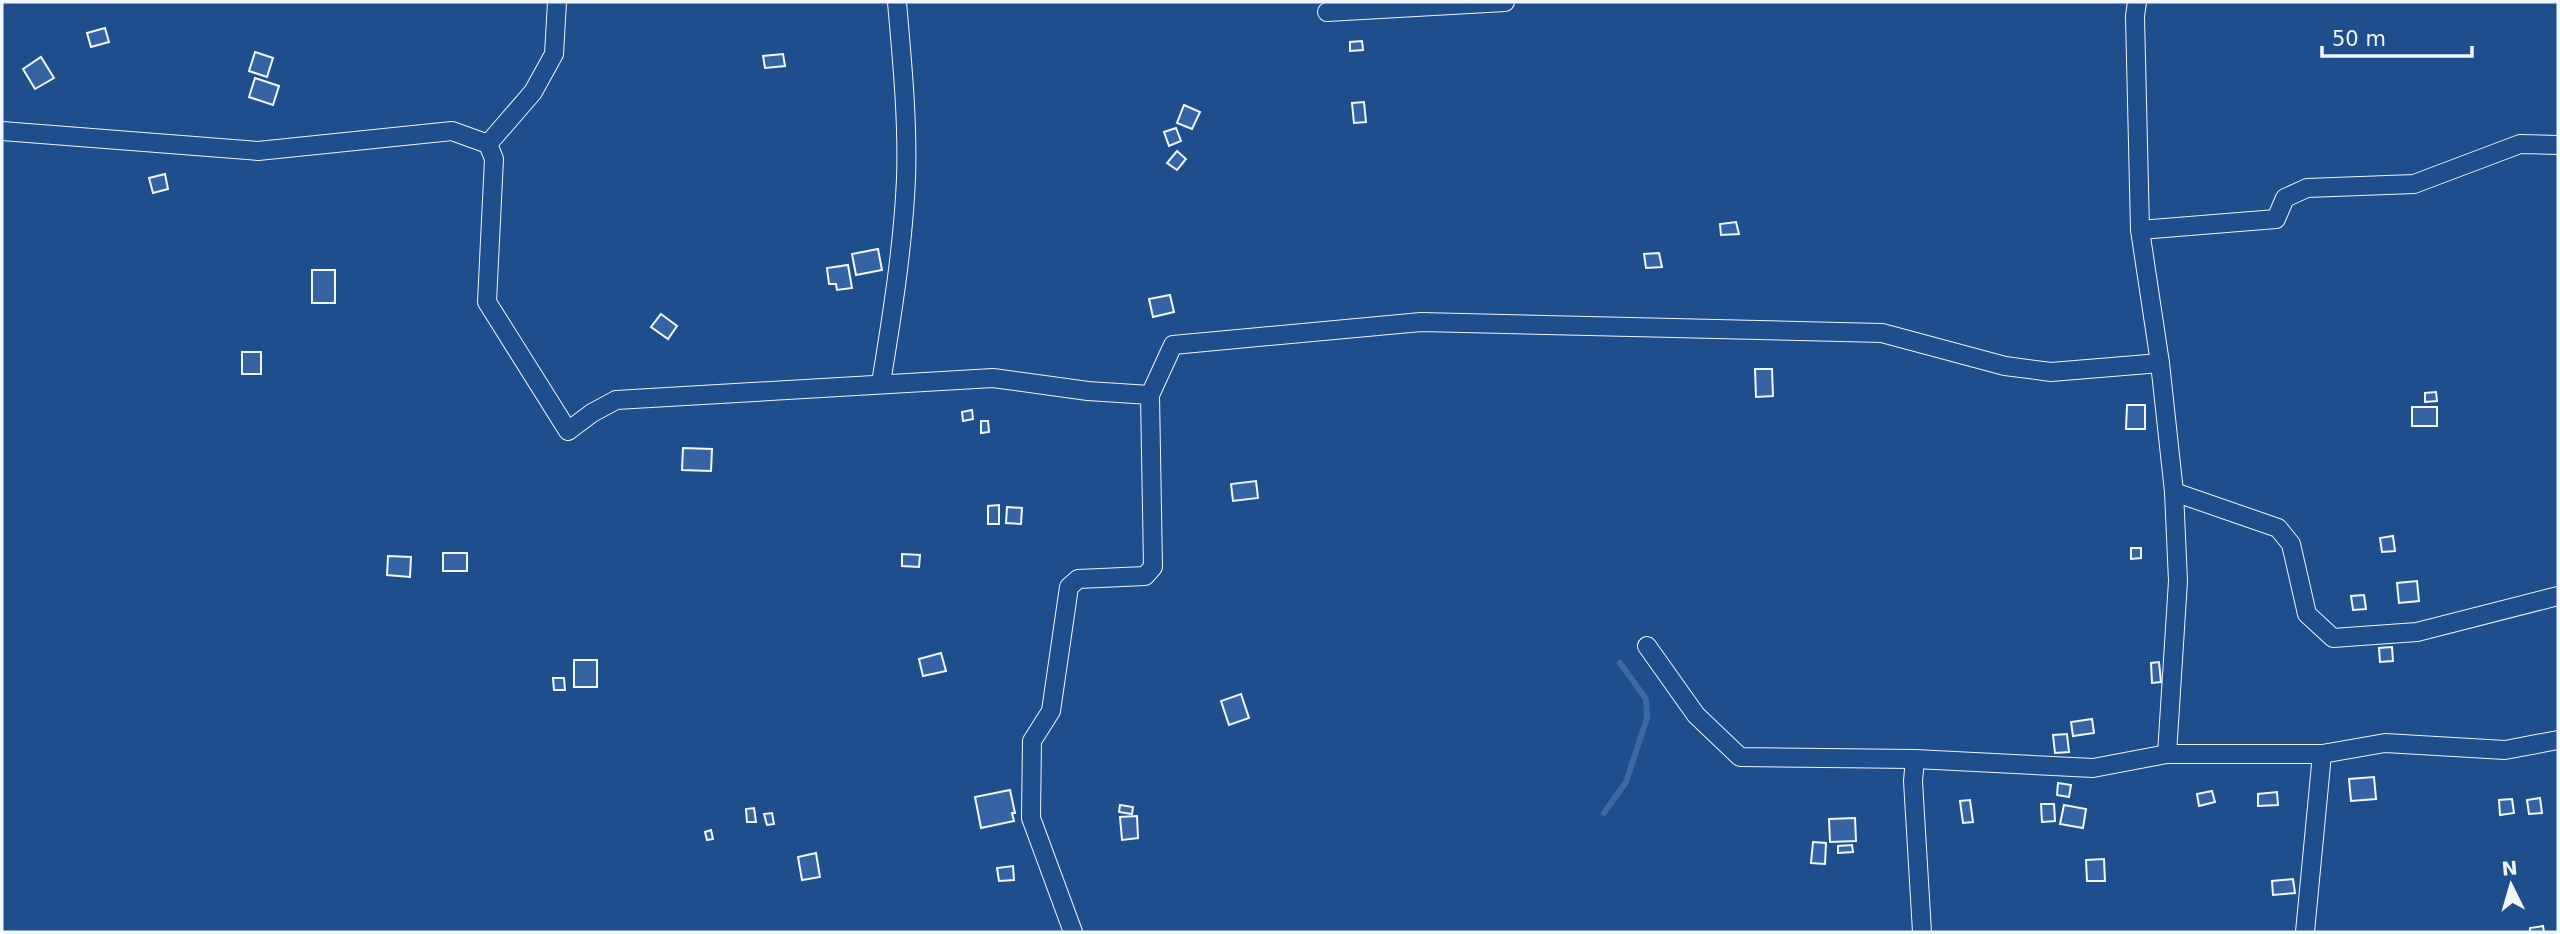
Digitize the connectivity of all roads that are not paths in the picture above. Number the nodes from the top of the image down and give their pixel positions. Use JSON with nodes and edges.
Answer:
{"nodes":[{"id":1,"x":557,"y":2,"type":"edge"},
{"id":2,"x":897,"y":2,"type":"edge"},
{"id":3,"x":1505,"y":2,"type":"edge"},
{"id":4,"x":2137,"y":2,"type":"edge"},
{"id":5,"x":1327,"y":12,"type":"dead end"},
{"id":6,"x":2,"y":131,"type":"edge"},
{"id":7,"x":488,"y":144,"type":"junction"},
{"id":8,"x":2558,"y":145,"type":"edge"},
{"id":9,"x":2140,"y":230,"type":"junction"},
{"id":10,"x":2160,"y":363,"type":"junction"},
{"id":11,"x":881,"y":383,"type":"junction"},
{"id":12,"x":1150,"y":395,"type":"junction"},
{"id":13,"x":2174,"y":492,"type":"junction"},
{"id":14,"x":2558,"y":596,"type":"edge"},
{"id":15,"x":1647,"y":646,"type":"dead end"},
{"id":16,"x":2558,"y":740,"type":"edge"},
{"id":17,"x":2166,"y":754,"type":"junction"},
{"id":18,"x":2322,"y":754,"type":"junction"},
{"id":19,"x":1915,"y":760,"type":"junction"},
{"id":20,"x":1073,"y":932,"type":"edge"},
{"id":21,"x":1922,"y":932,"type":"edge"},
{"id":22,"x":2305,"y":932,"type":"edge"}],
"edges":[{"from":1,"to":7,"type":"street"},
{"from":2,"to":11,"type":"street"},
{"from":3,"to":5,"type":"street"},
{"from":4,"to":9,"type":"street"},
{"from":6,"to":7,"type":"street"},
{"from":7,"to":11,"type":"street"},
{"from":8,"to":9,"type":"street"},
{"from":9,"to":10,"type":"street"},
{"from":10,"to":12,"type":"street"},
{"from":10,"to":13,"type":"street"},
{"from":11,"to":12,"type":"street"},
{"from":12,"to":20,"type":"street"},
{"from":13,"to":14,"type":"street"},
{"from":13,"to":17,"type":"street"},
{"from":15,"to":19,"type":"street"},
{"from":16,"to":18,"type":"street"},
{"from":17,"to":18,"type":"street"},
{"from":17,"to":19,"type":"street"},
{"from":18,"to":22,"type":"street"},
{"from":19,"to":21,"type":"street"}]}
